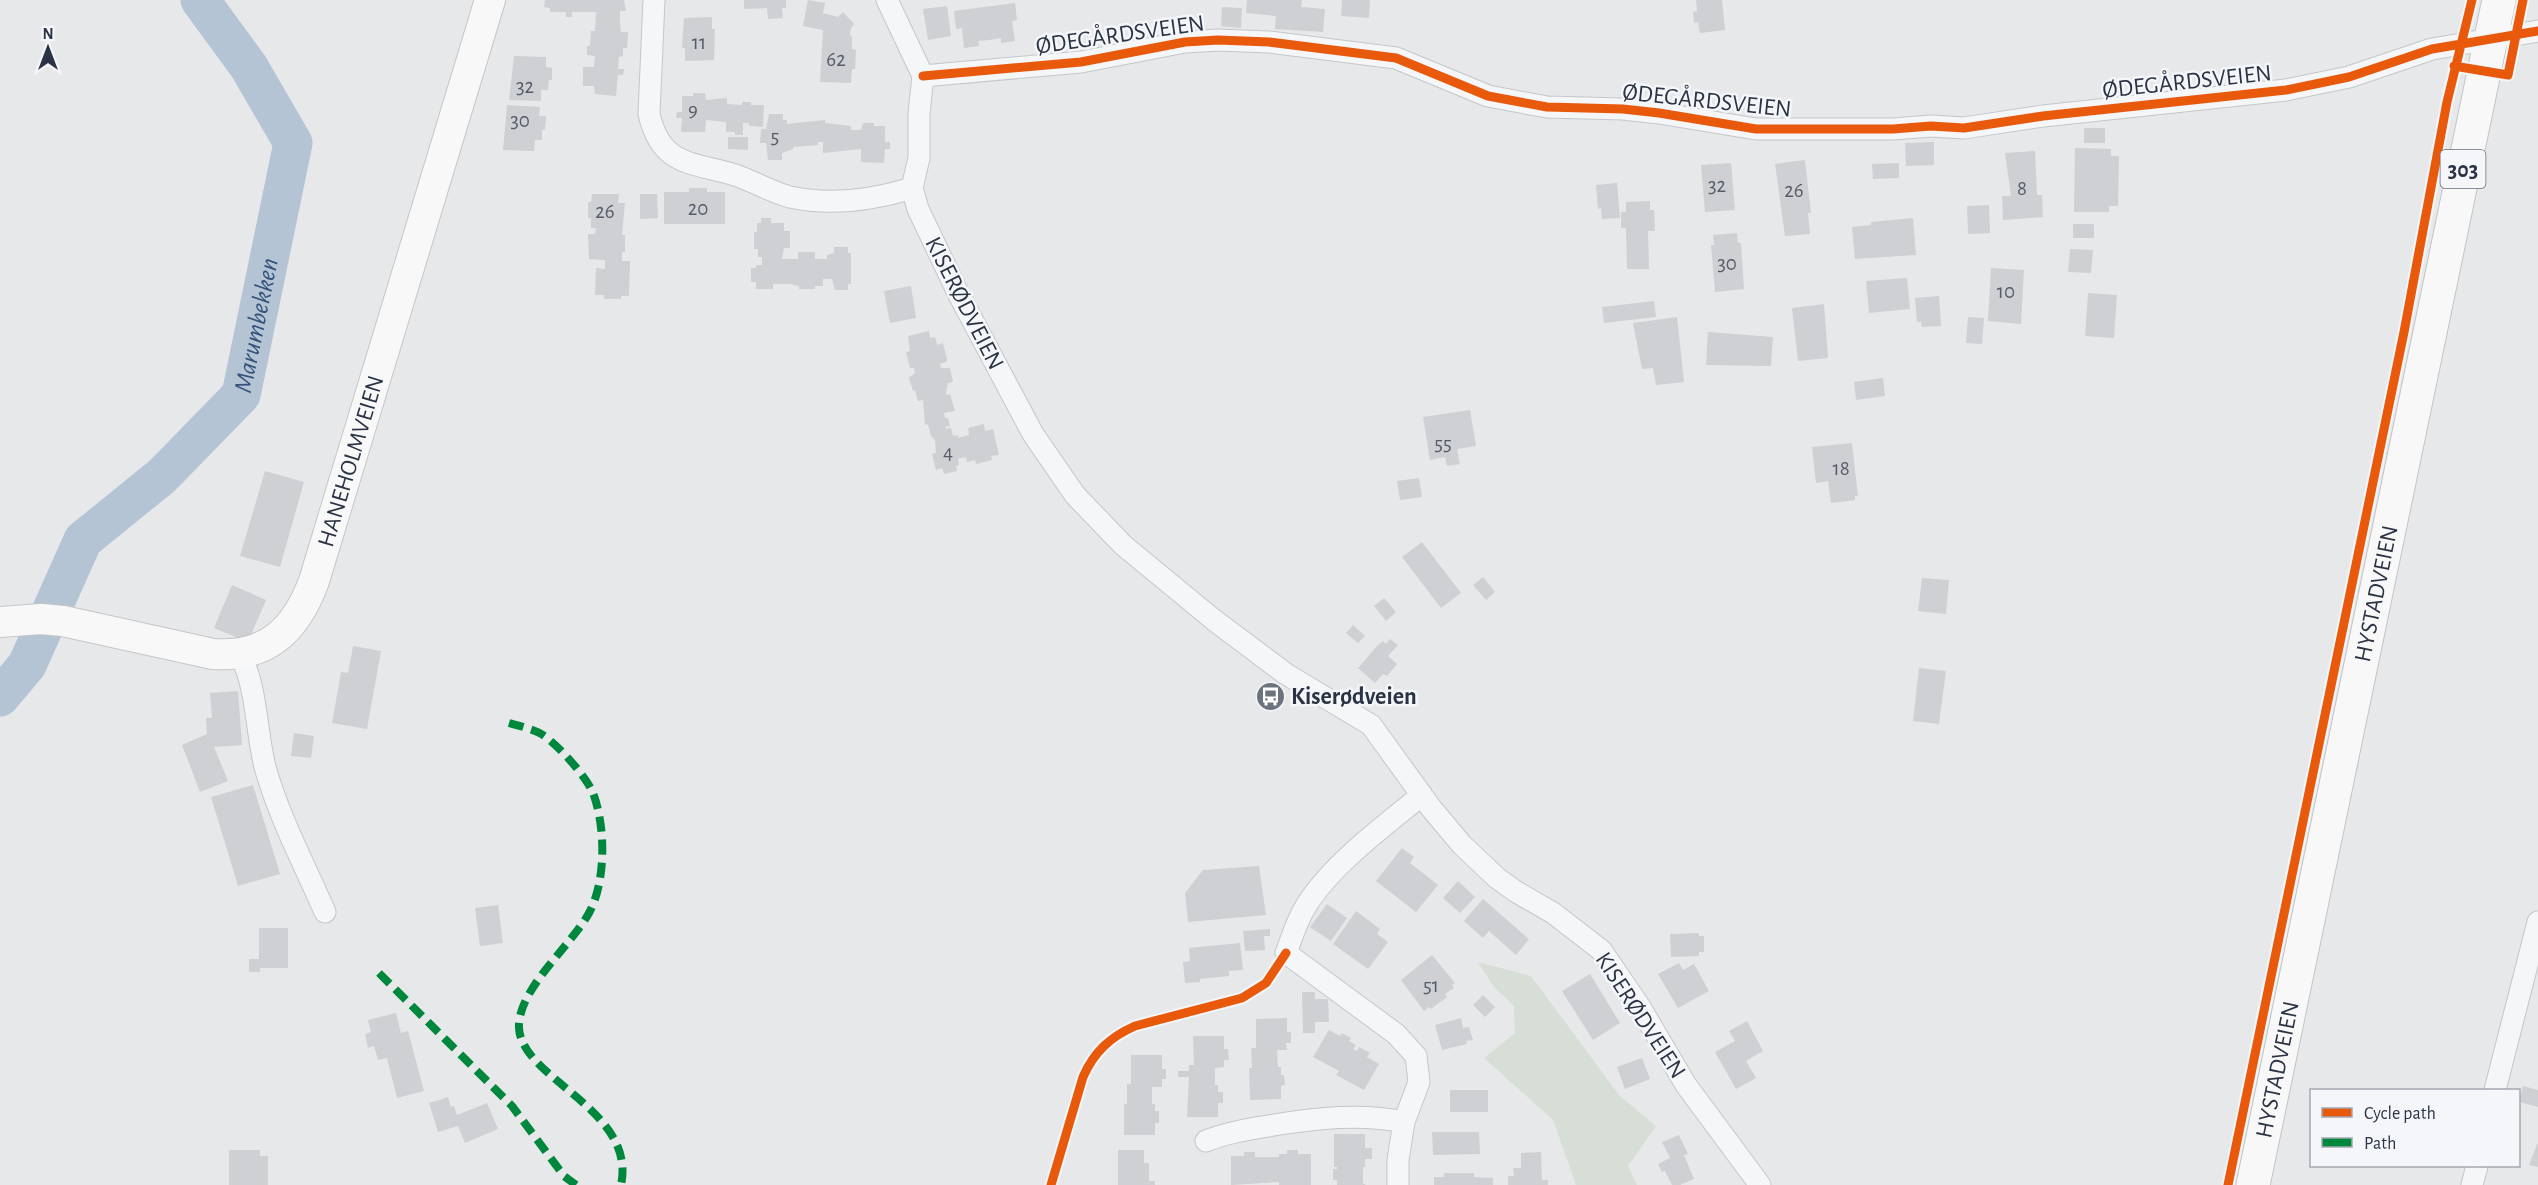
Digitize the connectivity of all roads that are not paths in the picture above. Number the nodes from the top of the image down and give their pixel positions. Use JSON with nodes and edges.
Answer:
{"nodes":[{"id":1,"x":490,"y":0,"type":"edge"},
{"id":2,"x":654,"y":0,"type":"edge"},
{"id":3,"x":887,"y":0,"type":"edge"},
{"id":4,"x":2499,"y":0,"type":"edge"},
{"id":5,"x":2538,"y":31,"type":"edge"},
{"id":6,"x":2490,"y":38,"type":"junction"},
{"id":7,"x":923,"y":76,"type":"junction"},
{"id":8,"x":912,"y":188,"type":"junction"},
{"id":9,"x":0,"y":622,"type":"edge"},
{"id":10,"x":240,"y":655,"type":"junction"},
{"id":11,"x":1422,"y":795,"type":"junction"},
{"id":12,"x":325,"y":912,"type":"dead end"},
{"id":13,"x":2538,"y":922,"type":"edge"},
{"id":14,"x":2494,"y":1089,"type":"edge"},
{"id":15,"x":1404,"y":1122,"type":"junction"},
{"id":16,"x":1206,"y":1141,"type":"dead end"},
{"id":17,"x":2477,"y":1167,"type":"edge"},
{"id":18,"x":1398,"y":1185,"type":"edge"},
{"id":19,"x":1760,"y":1185,"type":"edge"},
{"id":20,"x":2253,"y":1185,"type":"edge"},
{"id":21,"x":2472,"y":1185,"type":"edge"}],
"edges":[{"from":1,"to":10,"type":"main road","name":"HANEHOLMVEIEN"},
{"from":2,"to":8,"type":"street"},
{"from":3,"to":7,"type":"street"},
{"from":4,"to":6,"type":"main road","name":"HYSTADVEIEN","number":"303"},
{"from":5,"to":6,"type":"street","name":"ØDEGÅRDSVEIEN"},
{"from":6,"to":7,"type":"street","name":"ØDEGÅRDSVEIEN"},
{"from":6,"to":20,"type":"main road","name":"HYSTADVEIEN","number":"303"},
{"from":7,"to":8,"type":"street"},
{"from":8,"to":11,"type":"street","name":"KISERØDVEIEN"},
{"from":9,"to":10,"type":"main road","name":"HANEHOLMVEIEN"},
{"from":10,"to":12,"type":"street"},
{"from":11,"to":15,"type":"street"},
{"from":11,"to":19,"type":"street","name":"KISERØDVEIEN"},
{"from":13,"to":14,"type":"street"},
{"from":15,"to":16,"type":"street"},
{"from":15,"to":18,"type":"street"},
{"from":17,"to":21,"type":"street"}]}
